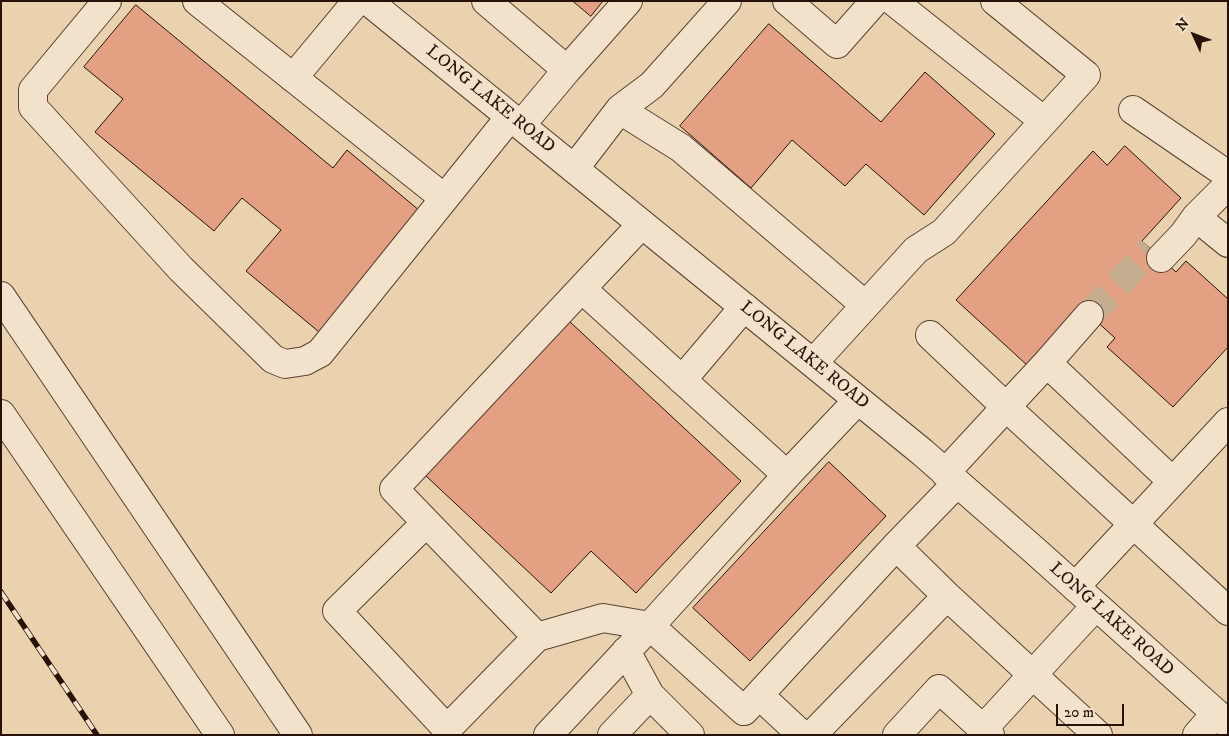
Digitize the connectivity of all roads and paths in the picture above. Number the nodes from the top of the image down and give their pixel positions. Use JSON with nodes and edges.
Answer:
{"nodes":[{"id":1,"x":107,"y":1,"type":"edge"},
{"id":2,"x":197,"y":1,"type":"edge"},
{"id":3,"x":357,"y":1,"type":"edge"},
{"id":4,"x":368,"y":1,"type":"edge"},
{"id":5,"x":486,"y":1,"type":"edge"},
{"id":6,"x":628,"y":1,"type":"edge"},
{"id":7,"x":727,"y":1,"type":"edge"},
{"id":8,"x":787,"y":1,"type":"edge"},
{"id":9,"x":875,"y":1,"type":"edge"},
{"id":10,"x":893,"y":1,"type":"edge"},
{"id":11,"x":995,"y":1,"type":"edge"},
{"id":12,"x":567,"y":70,"type":"junction"},
{"id":13,"x":293,"y":78,"type":"junction"},
{"id":14,"x":620,"y":110,"type":"junction"},
{"id":15,"x":1133,"y":110,"type":"dead end"},
{"id":16,"x":516,"y":121,"type":"junction"},
{"id":17,"x":1044,"y":122,"type":"junction"},
{"id":18,"x":574,"y":169,"type":"junction"},
{"id":19,"x":1228,"y":176,"type":"edge"},
{"id":20,"x":1228,"y":185,"type":"edge"},
{"id":21,"x":444,"y":198,"type":"junction"},
{"id":22,"x":1196,"y":217,"type":"junction"},
{"id":23,"x":642,"y":224,"type":"junction"},
{"id":24,"x":1228,"y":243,"type":"edge"},
{"id":25,"x":1156,"y":254,"type":"tunnel mouth"},
{"id":26,"x":582,"y":289,"type":"junction"},
{"id":27,"x":1,"y":296,"type":"edge"},
{"id":28,"x":865,"y":305,"type":"junction"},
{"id":29,"x":744,"y":307,"type":"junction"},
{"id":30,"x":1094,"y":320,"type":"tunnel mouth"},
{"id":31,"x":930,"y":335,"type":"dead end"},
{"id":32,"x":813,"y":363,"type":"junction"},
{"id":33,"x":1052,"y":367,"type":"junction"},
{"id":34,"x":682,"y":380,"type":"junction"},
{"id":35,"x":858,"y":400,"type":"junction"},
{"id":36,"x":1006,"y":407,"type":"junction"},
{"id":37,"x":1,"y":414,"type":"edge"},
{"id":38,"x":1228,"y":422,"type":"edge"},
{"id":39,"x":787,"y":475,"type":"junction"},
{"id":40,"x":951,"y":478,"type":"junction"},
{"id":41,"x":1172,"y":481,"type":"junction"},
{"id":42,"x":426,"y":523,"type":"junction"},
{"id":43,"x":1133,"y":524,"type":"junction"},
{"id":44,"x":896,"y":546,"type":"junction"},
{"id":45,"x":1076,"y":587,"type":"junction"},
{"id":46,"x":947,"y":596,"type":"junction"},
{"id":47,"x":1096,"y":606,"type":"junction"},
{"id":48,"x":1228,"y":611,"type":"edge"},
{"id":49,"x":650,"y":626,"type":"junction"},
{"id":50,"x":537,"y":637,"type":"junction"},
{"id":51,"x":626,"y":652,"type":"junction"},
{"id":52,"x":1033,"y":676,"type":"junction"},
{"id":53,"x":650,"y":695,"type":"junction"},
{"id":54,"x":759,"y":695,"type":"junction"},
{"id":55,"x":1222,"y":719,"type":"edge"},
{"id":56,"x":985,"y":733,"type":"edge"},
{"id":57,"x":220,"y":735,"type":"edge"},
{"id":58,"x":298,"y":735,"type":"edge"},
{"id":59,"x":548,"y":735,"type":"edge"},
{"id":60,"x":612,"y":735,"type":"edge"},
{"id":61,"x":690,"y":735,"type":"edge"},
{"id":62,"x":802,"y":735,"type":"edge"},
{"id":63,"x":812,"y":735,"type":"edge"},
{"id":64,"x":897,"y":735,"type":"edge"},
{"id":65,"x":1098,"y":735,"type":"edge"},
{"id":66,"x":1197,"y":735,"type":"edge"}],
"edges":[{"from":1,"to":21,"type":"street"},
{"from":2,"to":13,"type":"street"},
{"from":3,"to":13,"type":"street"},
{"from":4,"to":16,"type":"street","name":"LONG LAKE ROAD"},
{"from":5,"to":12,"type":"street"},
{"from":6,"to":12,"type":"street"},
{"from":7,"to":14,"type":"street"},
{"from":8,"to":9,"type":"street"},
{"from":10,"to":17,"type":"street"},
{"from":11,"to":17,"type":"street"},
{"from":12,"to":16,"type":"street"},
{"from":13,"to":21,"type":"street"},
{"from":14,"to":18,"type":"street"},
{"from":14,"to":28,"type":"street"},
{"from":15,"to":19,"type":"street"},
{"from":16,"to":18,"type":"street","name":"LONG LAKE ROAD"},
{"from":16,"to":21,"type":"street"},
{"from":17,"to":28,"type":"street"},
{"from":18,"to":23,"type":"street","name":"LONG LAKE ROAD"},
{"from":20,"to":22,"type":"street"},
{"from":22,"to":24,"type":"street"},
{"from":22,"to":25,"type":"street"},
{"from":23,"to":26,"type":"street"},
{"from":23,"to":29,"type":"street","name":"LONG LAKE ROAD"},
{"from":26,"to":34,"type":"street"},
{"from":26,"to":42,"type":"street"},
{"from":27,"to":58,"type":"street"},
{"from":28,"to":32,"type":"street"},
{"from":29,"to":32,"type":"street","name":"LONG LAKE ROAD"},
{"from":29,"to":34,"type":"street"},
{"from":30,"to":33,"type":"street"},
{"from":31,"to":36,"type":"street"},
{"from":32,"to":35,"type":"street","name":"LONG LAKE ROAD"},
{"from":33,"to":36,"type":"street"},
{"from":33,"to":41,"type":"street"},
{"from":34,"to":39,"type":"street"},
{"from":35,"to":39,"type":"street"},
{"from":35,"to":40,"type":"street","name":"LONG LAKE ROAD"},
{"from":36,"to":40,"type":"street"},
{"from":36,"to":43,"type":"street"},
{"from":37,"to":57,"type":"street"},
{"from":38,"to":41,"type":"street"},
{"from":39,"to":49,"type":"street"},
{"from":40,"to":44,"type":"street"},
{"from":40,"to":45,"type":"street","name":"LONG LAKE ROAD"},
{"from":41,"to":43,"type":"street"},
{"from":42,"to":50,"type":"street"},
{"from":42,"to":50,"type":"street"},
{"from":43,"to":45,"type":"street"},
{"from":43,"to":48,"type":"street"},
{"from":44,"to":46,"type":"street"},
{"from":44,"to":54,"type":"street"},
{"from":45,"to":47,"type":"street","name":"LONG LAKE ROAD"},
{"from":46,"to":52,"type":"street"},
{"from":46,"to":63,"type":"street"},
{"from":47,"to":52,"type":"street"},
{"from":47,"to":55,"type":"street","name":"LONG LAKE ROAD"},
{"from":49,"to":50,"type":"street"},
{"from":49,"to":51,"type":"street"},
{"from":49,"to":54,"type":"street"},
{"from":51,"to":53,"type":"street"},
{"from":51,"to":59,"type":"street"},
{"from":52,"to":56,"type":"street"},
{"from":52,"to":65,"type":"street"},
{"from":53,"to":60,"type":"street"},
{"from":53,"to":61,"type":"street"},
{"from":54,"to":62,"type":"street"},
{"from":55,"to":66,"type":"street"},
{"from":56,"to":64,"type":"street"}]}
